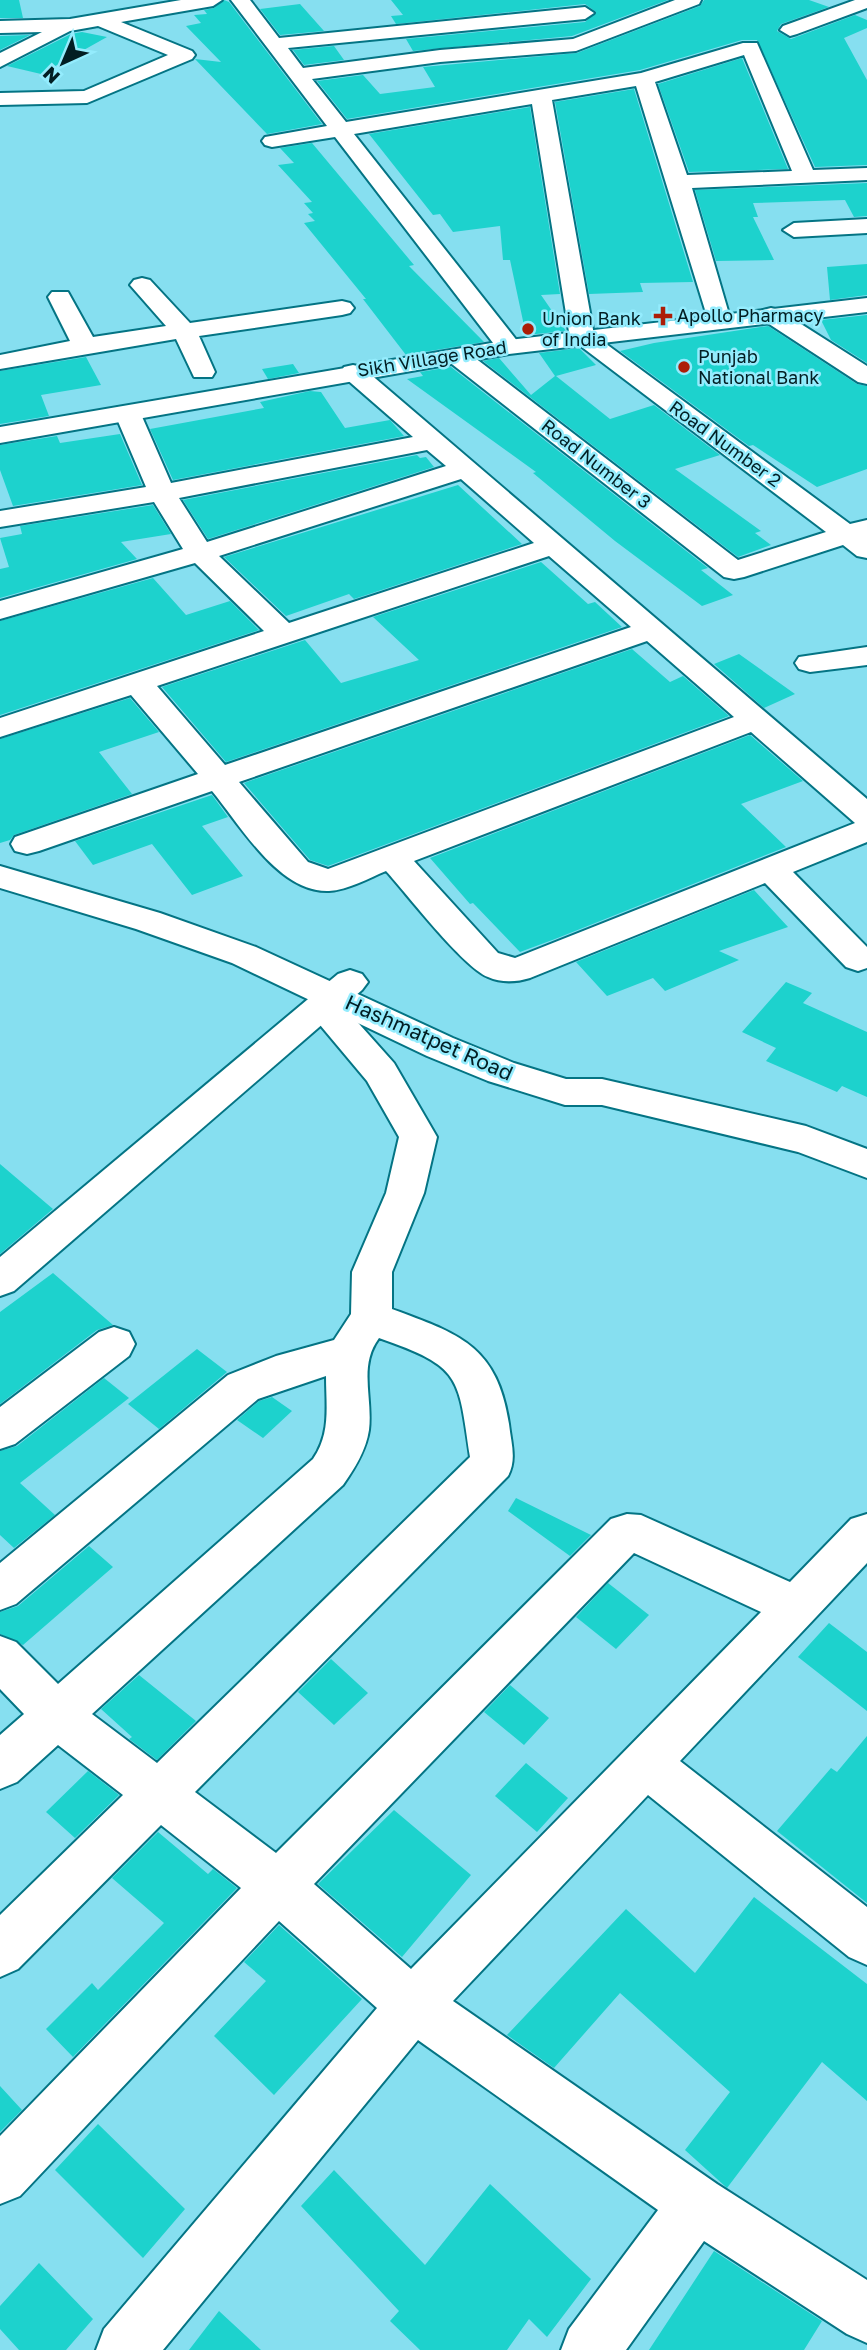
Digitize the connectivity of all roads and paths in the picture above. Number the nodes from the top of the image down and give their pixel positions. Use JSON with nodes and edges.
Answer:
{"nodes":[{"id":1,"x":212,"y":0,"type":"edge"},
{"id":2,"x":240,"y":0,"type":"edge"},
{"id":3,"x":692,"y":0,"type":"edge"},
{"id":4,"x":867,"y":1,"type":"edge"},
{"id":5,"x":587,"y":6,"type":"edge"},
{"id":6,"x":434,"y":9,"type":"dead end"},
{"id":7,"x":97,"y":19,"type":"junction"},
{"id":8,"x":70,"y":25,"type":"junction"},
{"id":9,"x":0,"y":27,"type":"edge"},
{"id":10,"x":420,"y":27,"type":"junction"},
{"id":11,"x":790,"y":30,"type":"dead end"},
{"id":12,"x":274,"y":44,"type":"junction"},
{"id":13,"x":576,"y":45,"type":"junction"},
{"id":14,"x":440,"y":55,"type":"junction"},
{"id":15,"x":0,"y":61,"type":"edge"},
{"id":16,"x":296,"y":75,"type":"junction"},
{"id":17,"x":644,"y":79,"type":"junction"},
{"id":18,"x":569,"y":92,"type":"junction"},
{"id":19,"x":541,"y":95,"type":"junction"},
{"id":20,"x":0,"y":99,"type":"edge"},
{"id":21,"x":340,"y":130,"type":"junction"},
{"id":22,"x":272,"y":141,"type":"dead end"},
{"id":23,"x":867,"y":174,"type":"edge"},
{"id":24,"x":806,"y":176,"type":"junction"},
{"id":25,"x":679,"y":182,"type":"junction"},
{"id":26,"x":867,"y":226,"type":"edge"},
{"id":27,"x":794,"y":230,"type":"dead end"},
{"id":28,"x":142,"y":285,"type":"dead end"},
{"id":29,"x":60,"y":297,"type":"dead end"},
{"id":30,"x":867,"y":304,"type":"edge"},
{"id":31,"x":342,"y":308,"type":"dead end"},
{"id":32,"x":771,"y":316,"type":"junction"},
{"id":33,"x":719,"y":321,"type":"junction"},
{"id":34,"x":186,"y":332,"type":"junction"},
{"id":35,"x":582,"y":338,"type":"junction"},
{"id":36,"x":85,"y":345,"type":"junction"},
{"id":37,"x":509,"y":346,"type":"junction"},
{"id":38,"x":457,"y":356,"type":"junction"},
{"id":39,"x":0,"y":362,"type":"edge"},
{"id":40,"x":203,"y":372,"type":"dead end"},
{"id":41,"x":353,"y":372,"type":"junction"},
{"id":42,"x":867,"y":377,"type":"edge"},
{"id":43,"x":127,"y":412,"type":"junction"},
{"id":44,"x":0,"y":435,"type":"edge"},
{"id":45,"x":433,"y":441,"type":"junction"},
{"id":46,"x":465,"y":469,"type":"junction"},
{"id":47,"x":162,"y":493,"type":"junction"},
{"id":48,"x":0,"y":519,"type":"edge"},
{"id":49,"x":861,"y":538,"type":"edge"},
{"id":50,"x":554,"y":545,"type":"junction"},
{"id":51,"x":200,"y":553,"type":"junction"},
{"id":52,"x":0,"y":610,"type":"edge"},
{"id":53,"x":652,"y":630,"type":"junction"},
{"id":54,"x":282,"y":633,"type":"junction"},
{"id":55,"x":867,"y":656,"type":"edge"},
{"id":56,"x":810,"y":663,"type":"dead end"},
{"id":57,"x":137,"y":682,"type":"junction"},
{"id":58,"x":756,"y":720,"type":"junction"},
{"id":59,"x":0,"y":728,"type":"edge"},
{"id":60,"x":218,"y":778,"type":"junction"},
{"id":61,"x":867,"y":816,"type":"edge"},
{"id":62,"x":867,"y":830,"type":"edge"},
{"id":63,"x":14,"y":852,"type":"edge"},
{"id":64,"x":392,"y":857,"type":"junction"},
{"id":65,"x":771,"y":869,"type":"junction"},
{"id":66,"x":0,"y":877,"type":"edge"},
{"id":67,"x":858,"y":959,"type":"dead end"},
{"id":68,"x":336,"y":995,"type":"junction"},
{"id":69,"x":867,"y":1164,"type":"edge"},
{"id":70,"x":0,"y":1280,"type":"edge"},
{"id":71,"x":359,"y":1335,"type":"junction"},
{"id":72,"x":114,"y":1344,"type":"dead end"},
{"id":73,"x":0,"y":1431,"type":"edge"},
{"id":74,"x":867,"y":1532,"type":"edge"},
{"id":75,"x":0,"y":1590,"type":"edge"},
{"id":76,"x":796,"y":1607,"type":"junction"},
{"id":77,"x":0,"y":1657,"type":"edge"},
{"id":78,"x":57,"y":1715,"type":"junction"},
{"id":79,"x":645,"y":1763,"type":"junction"},
{"id":80,"x":0,"y":1766,"type":"edge"},
{"id":81,"x":157,"y":1793,"type":"junction"},
{"id":82,"x":278,"y":1886,"type":"junction"},
{"id":83,"x":867,"y":1939,"type":"edge"},
{"id":84,"x":0,"y":1951,"type":"edge"},
{"id":85,"x":413,"y":2005,"type":"junction"},
{"id":86,"x":0,"y":2176,"type":"edge"},
{"id":87,"x":697,"y":2204,"type":"junction"},
{"id":88,"x":867,"y":2315,"type":"edge"},
{"id":89,"x":125,"y":2350,"type":"edge"},
{"id":90,"x":590,"y":2350,"type":"edge"}],
"edges":[{"from":1,"to":7,"type":"street"},
{"from":2,"to":12,"type":"street"},
{"from":3,"to":13,"type":"street"},
{"from":4,"to":11,"type":"street"},
{"from":5,"to":10,"type":"street"},
{"from":5,"to":13,"type":"street"},
{"from":6,"to":10,"type":"street"},
{"from":7,"to":8,"type":"street"},
{"from":7,"to":20,"type":"street"},
{"from":8,"to":9,"type":"street"},
{"from":8,"to":15,"type":"street"},
{"from":10,"to":12,"type":"street"},
{"from":10,"to":14,"type":"street"},
{"from":12,"to":16,"type":"street"},
{"from":13,"to":14,"type":"street"},
{"from":13,"to":18,"type":"street"},
{"from":14,"to":16,"type":"street"},
{"from":16,"to":21,"type":"street"},
{"from":17,"to":18,"type":"street"},
{"from":17,"to":24,"type":"street"},
{"from":17,"to":25,"type":"street"},
{"from":18,"to":19,"type":"street"},
{"from":19,"to":21,"type":"street"},
{"from":19,"to":35,"type":"street"},
{"from":21,"to":22,"type":"street"},
{"from":21,"to":37,"type":"street"},
{"from":23,"to":24,"type":"street"},
{"from":24,"to":25,"type":"street"},
{"from":25,"to":33,"type":"street"},
{"from":26,"to":27,"type":"street"},
{"from":28,"to":34,"type":"street"},
{"from":29,"to":36,"type":"street"},
{"from":30,"to":32,"type":"street","name":"Sikh Village Road"},
{"from":31,"to":34,"type":"street"},
{"from":32,"to":33,"type":"street","name":"Sikh Village Road"},
{"from":32,"to":42,"type":"street"},
{"from":33,"to":35,"type":"street","name":"Sikh Village Road"},
{"from":34,"to":36,"type":"street"},
{"from":34,"to":40,"type":"street"},
{"from":35,"to":37,"type":"street","name":"Sikh Village Road"},
{"from":35,"to":49,"type":"street","name":"Road Number 2"},
{"from":36,"to":39,"type":"street"},
{"from":37,"to":38,"type":"street","name":"Sikh Village Road"},
{"from":38,"to":41,"type":"street","name":"Sikh Village Road"},
{"from":38,"to":49,"type":"street","name":"Road Number 3"},
{"from":41,"to":43,"type":"street","name":"Sikh Village Road"},
{"from":41,"to":45,"type":"street"},
{"from":43,"to":44,"type":"street","name":"Sikh Village Road"},
{"from":43,"to":47,"type":"street"},
{"from":45,"to":46,"type":"street"},
{"from":45,"to":47,"type":"street"},
{"from":46,"to":50,"type":"street"},
{"from":46,"to":51,"type":"street"},
{"from":47,"to":48,"type":"street"},
{"from":47,"to":51,"type":"street"},
{"from":50,"to":53,"type":"street"},
{"from":50,"to":54,"type":"street"},
{"from":51,"to":52,"type":"street"},
{"from":51,"to":54,"type":"street"},
{"from":53,"to":58,"type":"street"},
{"from":53,"to":60,"type":"street"},
{"from":54,"to":57,"type":"street"},
{"from":55,"to":56,"type":"street"},
{"from":57,"to":59,"type":"street"},
{"from":57,"to":60,"type":"street"},
{"from":58,"to":61,"type":"street"},
{"from":58,"to":64,"type":"street"},
{"from":60,"to":63,"type":"street"},
{"from":60,"to":64,"type":"street"},
{"from":62,"to":65,"type":"street"},
{"from":63,"to":68,"type":"street"},
{"from":64,"to":65,"type":"street"},
{"from":65,"to":67,"type":"street"},
{"from":66,"to":68,"type":"street","name":"Hashmatpet Road"},
{"from":68,"to":69,"type":"street","name":"Hashmatpet Road"},
{"from":68,"to":70,"type":"street"},
{"from":68,"to":71,"type":"street"},
{"from":71,"to":75,"type":"street"},
{"from":71,"to":78,"type":"street"},
{"from":71,"to":81,"type":"street"},
{"from":72,"to":73,"type":"street"},
{"from":74,"to":76,"type":"street"},
{"from":76,"to":79,"type":"street"},
{"from":76,"to":82,"type":"street"},
{"from":77,"to":78,"type":"street"},
{"from":78,"to":80,"type":"street"},
{"from":78,"to":81,"type":"street"},
{"from":79,"to":83,"type":"street"},
{"from":79,"to":85,"type":"street"},
{"from":81,"to":82,"type":"street"},
{"from":81,"to":84,"type":"street"},
{"from":82,"to":85,"type":"street"},
{"from":82,"to":86,"type":"street"},
{"from":85,"to":87,"type":"street"},
{"from":85,"to":89,"type":"street"},
{"from":87,"to":88,"type":"street"},
{"from":87,"to":90,"type":"street"}]}
